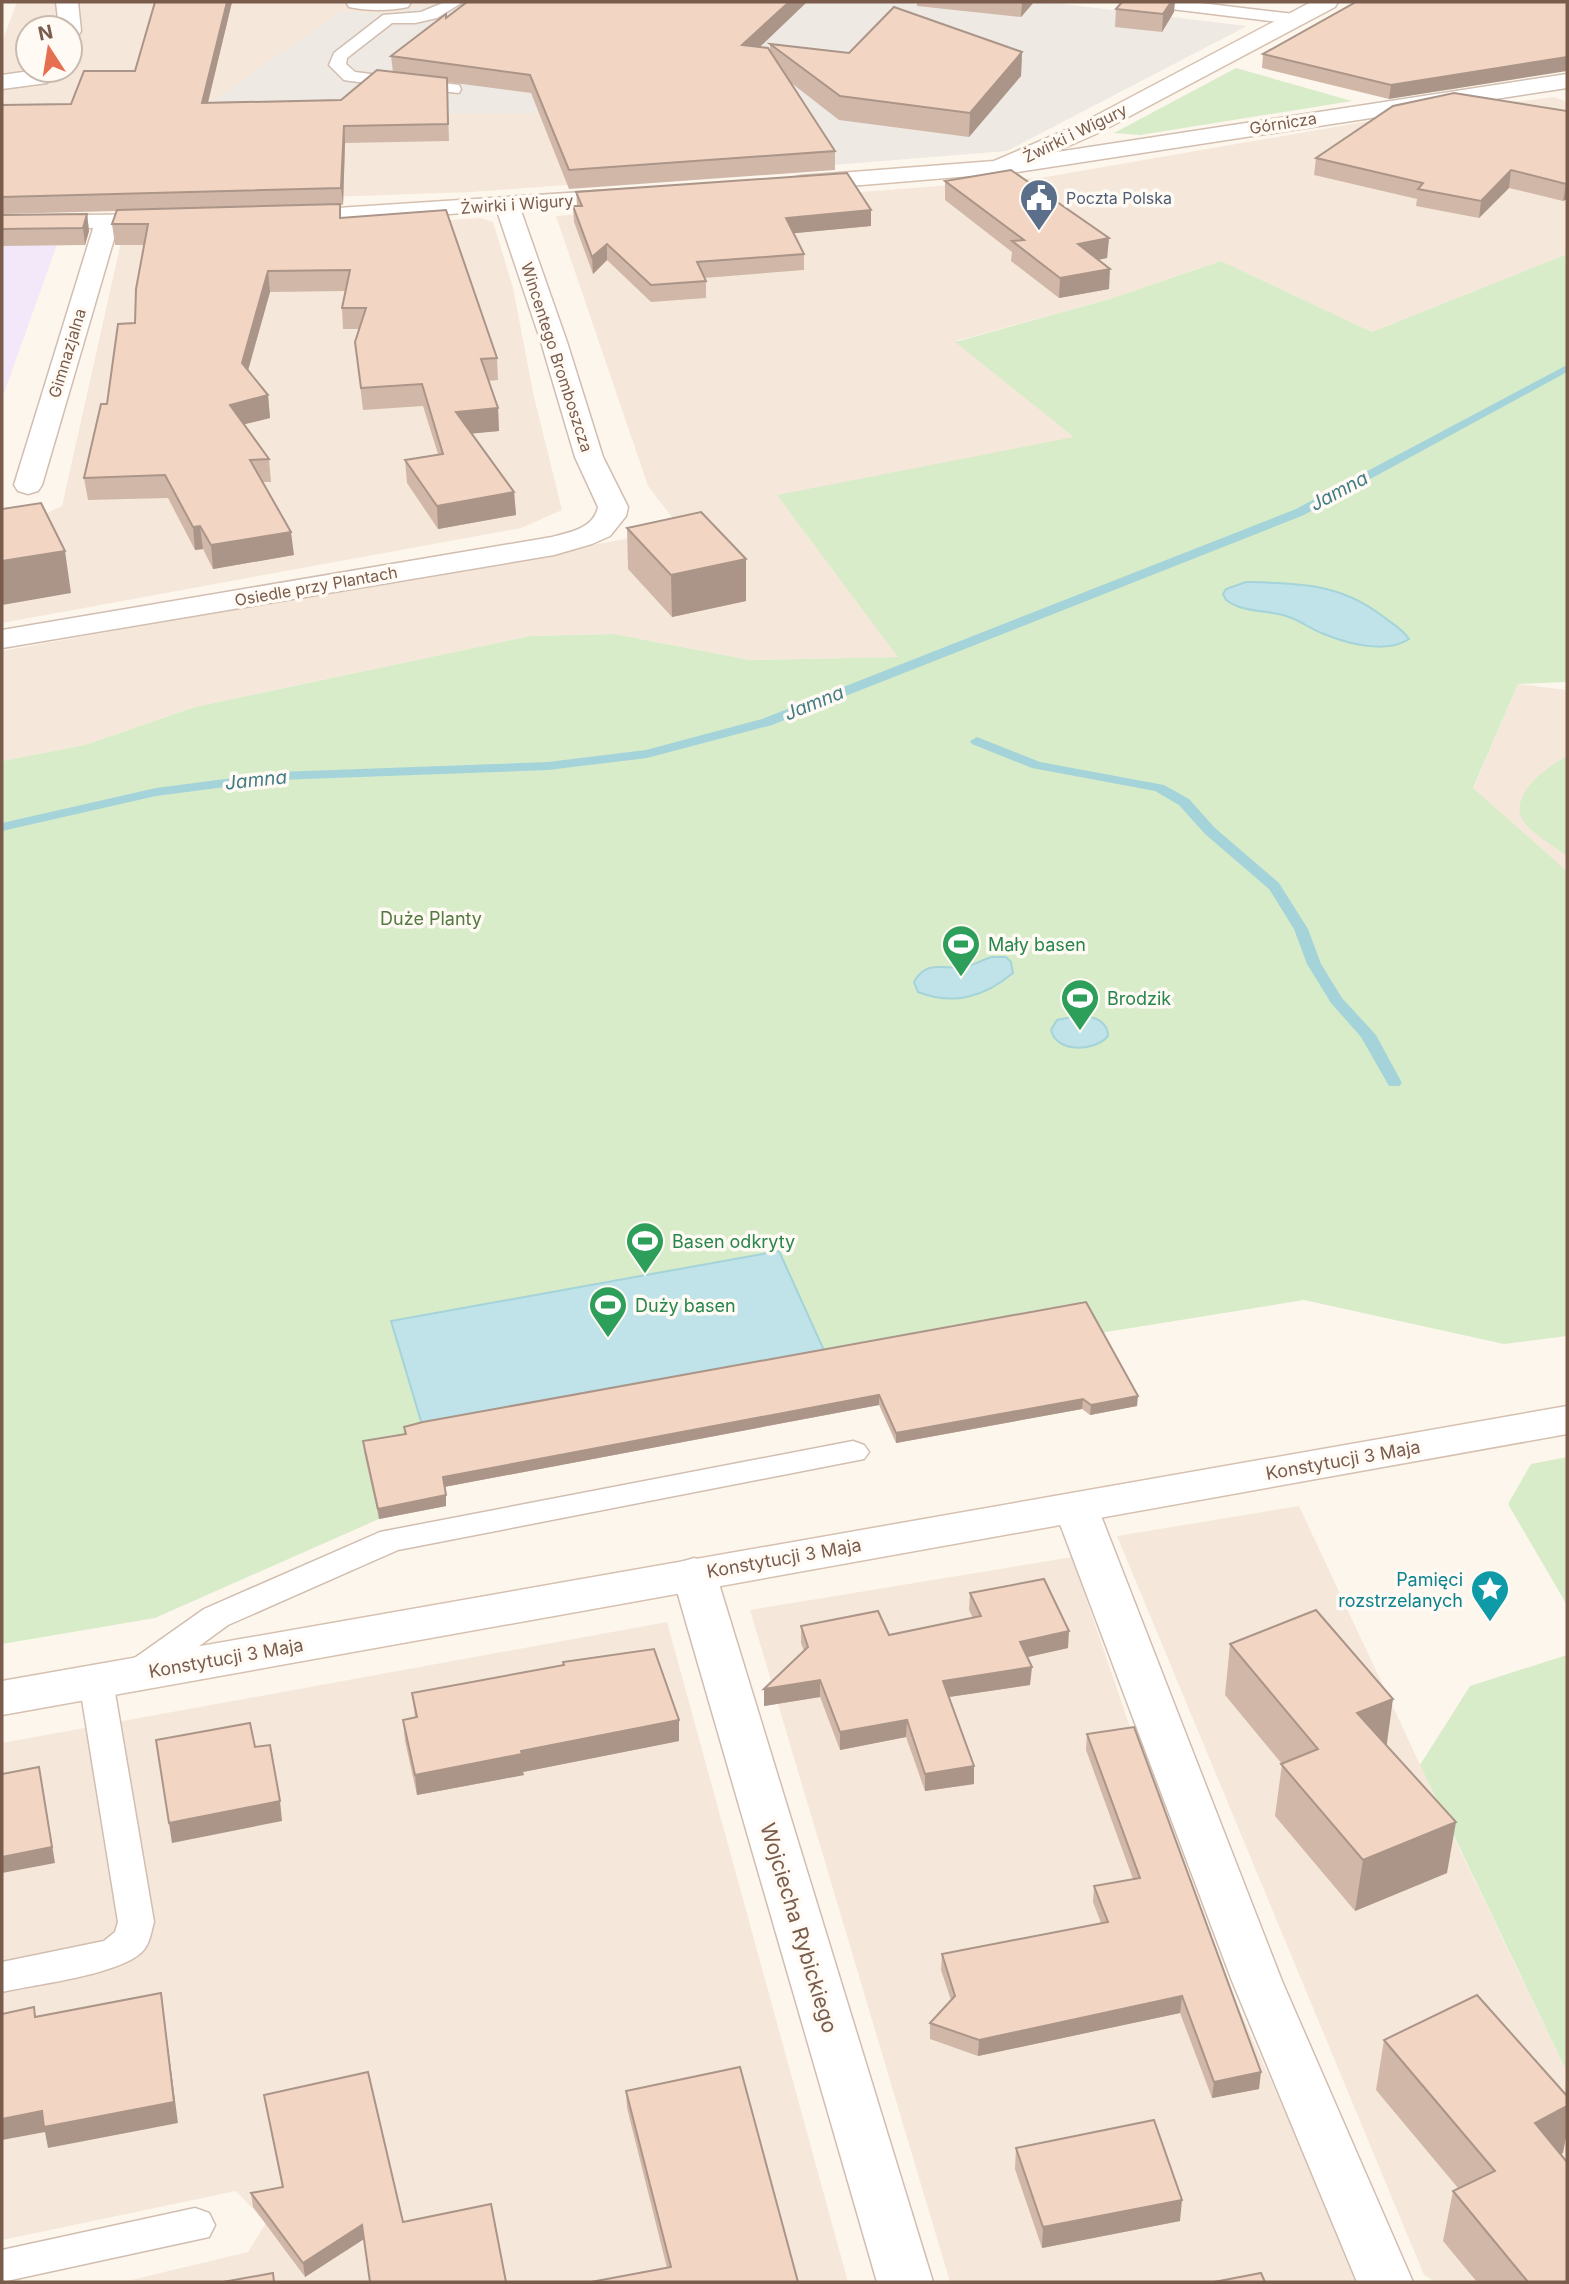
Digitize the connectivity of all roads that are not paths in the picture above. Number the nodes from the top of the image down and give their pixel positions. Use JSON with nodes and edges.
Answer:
{"nodes":[{"id":1,"x":357,"y":2,"type":"edge"},
{"id":2,"x":400,"y":2,"type":"edge"},
{"id":3,"x":455,"y":2,"type":"edge"},
{"id":4,"x":1155,"y":2,"type":"edge"},
{"id":5,"x":1327,"y":2,"type":"edge"},
{"id":6,"x":1194,"y":4,"type":"edge"},
{"id":7,"x":1294,"y":19,"type":"junction"},
{"id":8,"x":1567,"y":81,"type":"edge"},
{"id":9,"x":453,"y":89,"type":"edge"},
{"id":10,"x":998,"y":168,"type":"junction"},
{"id":11,"x":782,"y":185,"type":"edge"},
{"id":12,"x":659,"y":194,"type":"edge"},
{"id":13,"x":507,"y":205,"type":"junction"},
{"id":14,"x":272,"y":218,"type":"edge"},
{"id":15,"x":190,"y":220,"type":"edge"},
{"id":16,"x":107,"y":222,"type":"junction"},
{"id":17,"x":2,"y":223,"type":"edge"},
{"id":18,"x":28,"y":485,"type":"dead end"},
{"id":19,"x":613,"y":507,"type":"joint"},
{"id":20,"x":2,"y":639,"type":"edge"},
{"id":21,"x":1567,"y":1420,"type":"edge"},
{"id":22,"x":853,"y":1452,"type":"dead end"},
{"id":23,"x":1076,"y":1508,"type":"junction"},
{"id":24,"x":694,"y":1574,"type":"junction"},
{"id":25,"x":117,"y":1677,"type":"junction"},
{"id":26,"x":2,"y":1698,"type":"edge"},
{"id":27,"x":2,"y":1977,"type":"edge"},
{"id":28,"x":195,"y":2225,"type":"dead end"},
{"id":29,"x":2,"y":2267,"type":"edge"},
{"id":30,"x":905,"y":2282,"type":"edge"},
{"id":31,"x":1385,"y":2282,"type":"edge"}],
"edges":[{"from":1,"to":2,"type":"street"},
{"from":3,"to":9,"type":"lane"},
{"from":4,"to":6,"type":"lane"},
{"from":5,"to":7,"type":"street","name":"Żwirki i Wigury"},
{"from":6,"to":7,"type":"lane"},
{"from":7,"to":10,"type":"street","name":"Żwirki i Wigury"},
{"from":8,"to":10,"type":"street","name":"Górnicza"},
{"from":10,"to":11,"type":"street","name":"Żwirki i Wigury"},
{"from":12,"to":13,"type":"street","name":"Żwirki i Wigury"},
{"from":13,"to":14,"type":"street","name":"Żwirki i Wigury"},
{"from":13,"to":19,"type":"street","name":"Wincentego Bromboszcza"},
{"from":15,"to":16,"type":"street"},
{"from":16,"to":17,"type":"street"},
{"from":16,"to":18,"type":"street","name":"Gimnazjalna"},
{"from":19,"to":20,"type":"street","name":"Osiedle przy Plantach"},
{"from":21,"to":23,"type":"street","name":"Konstytucji 3 Maja"},
{"from":22,"to":25,"type":"lane"},
{"from":23,"to":24,"type":"street","name":"Konstytucji 3 Maja"},
{"from":23,"to":31,"type":"street"},
{"from":24,"to":25,"type":"street","name":"Konstytucji 3 Maja"},
{"from":24,"to":30,"type":"street","name":"Wojciecha Rybickiego"},
{"from":25,"to":26,"type":"street","name":"Konstytucji 3 Maja"},
{"from":25,"to":27,"type":"lane"},
{"from":28,"to":29,"type":"lane"}]}
